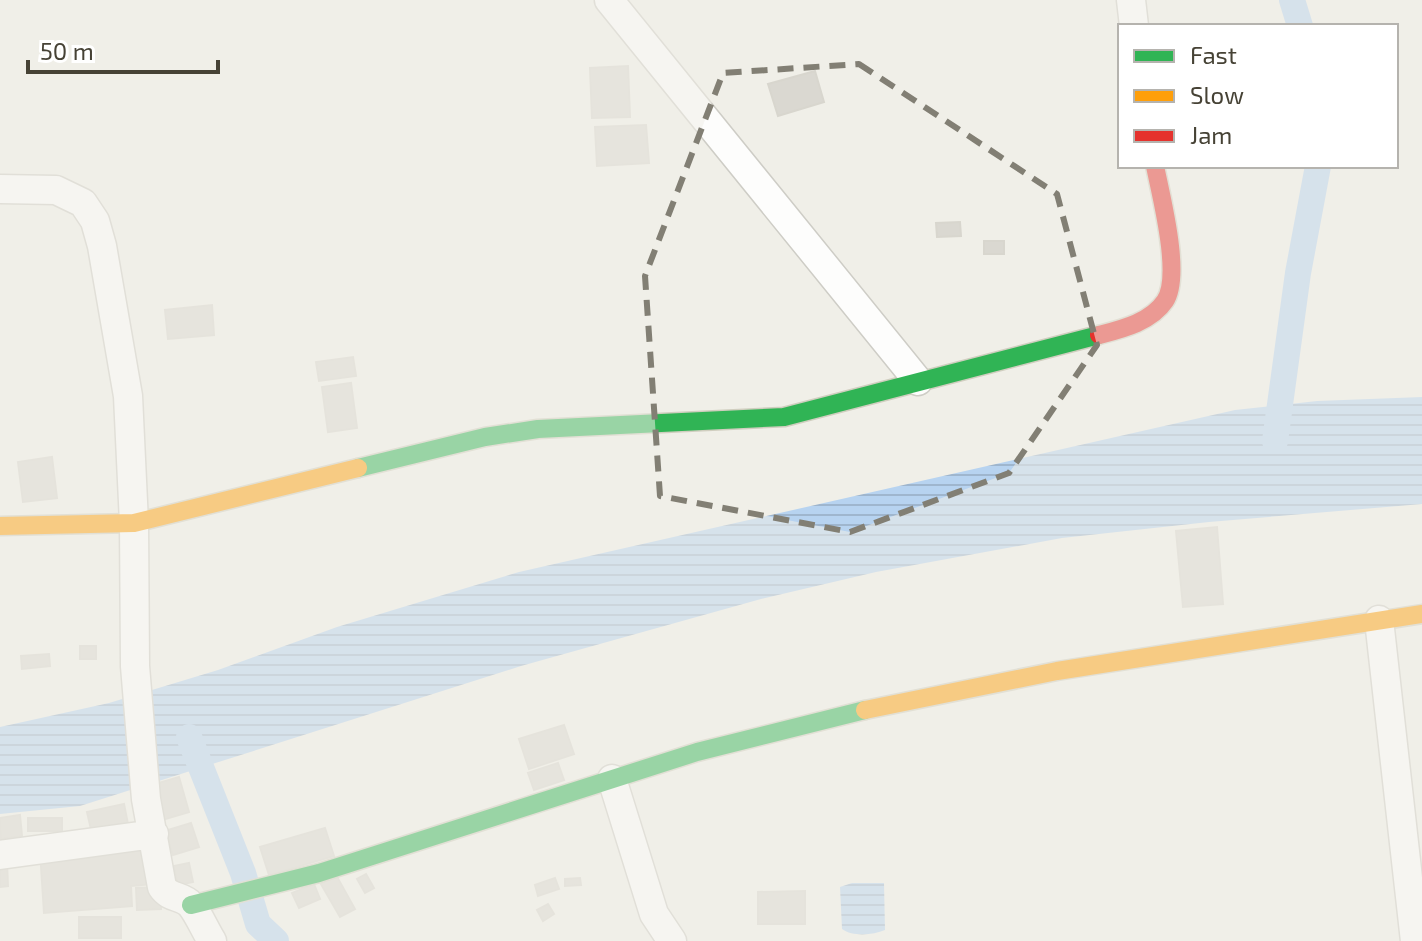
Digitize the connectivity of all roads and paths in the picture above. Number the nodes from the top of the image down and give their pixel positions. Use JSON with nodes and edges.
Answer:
{"nodes":[{"id":1,"x":609,"y":0,"type":"edge"},
{"id":2,"x":1131,"y":0,"type":"edge"},
{"id":3,"x":1134,"y":24,"type":"edge"},
{"id":4,"x":1155,"y":168,"type":"edge"},
{"id":5,"x":0,"y":189,"type":"edge"},
{"id":6,"x":918,"y":381,"type":"junction"},
{"id":7,"x":134,"y":523,"type":"junction"},
{"id":8,"x":0,"y":526,"type":"edge"},
{"id":9,"x":1422,"y":614,"type":"edge"},
{"id":10,"x":1379,"y":620,"type":"junction"},
{"id":11,"x":612,"y":779,"type":"junction"},
{"id":12,"x":154,"y":834,"type":"junction"},
{"id":13,"x":0,"y":855,"type":"edge"},
{"id":14,"x":203,"y":903,"type":"junction"},
{"id":15,"x":212,"y":941,"type":"edge"},
{"id":16,"x":672,"y":941,"type":"edge"},
{"id":17,"x":1415,"y":941,"type":"edge"}],
"edges":[{"from":1,"to":6,"type":"street"},
{"from":2,"to":3,"type":"street"},
{"from":4,"to":6,"type":"street"},
{"from":5,"to":7,"type":"street"},
{"from":6,"to":7,"type":"street"},
{"from":7,"to":8,"type":"street"},
{"from":7,"to":12,"type":"street"},
{"from":9,"to":10,"type":"street"},
{"from":10,"to":11,"type":"street"},
{"from":10,"to":17,"type":"street"},
{"from":11,"to":14,"type":"street"},
{"from":11,"to":16,"type":"street"},
{"from":12,"to":13,"type":"street"},
{"from":12,"to":14,"type":"street"},
{"from":14,"to":15,"type":"street"}]}
